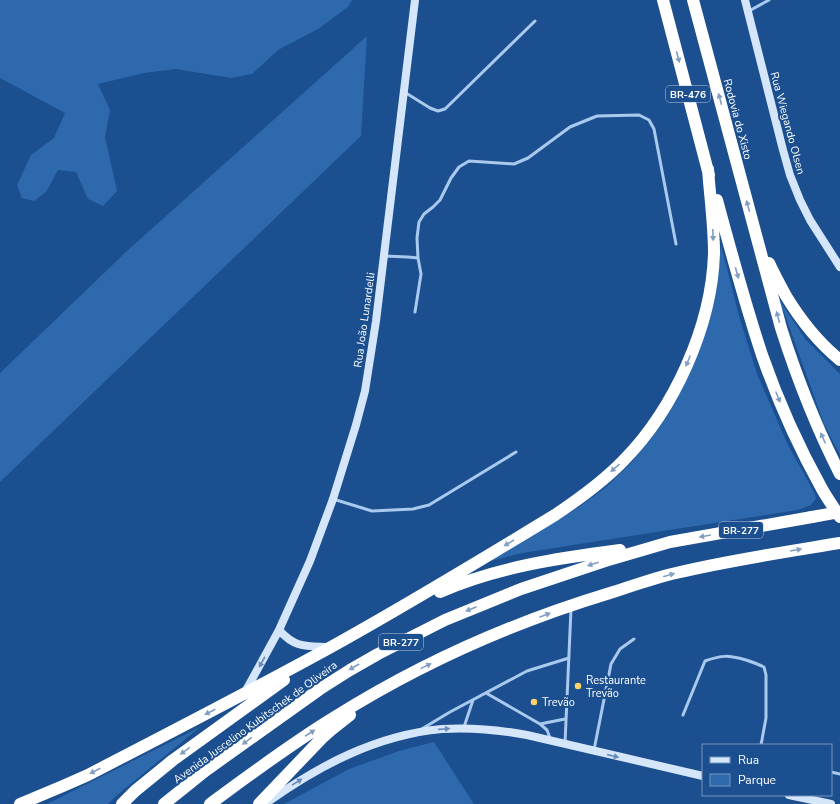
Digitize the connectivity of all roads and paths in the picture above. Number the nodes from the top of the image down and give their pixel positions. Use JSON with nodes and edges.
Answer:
{"nodes":[{"id":1,"x":415,"y":0,"type":"edge"},
{"id":2,"x":663,"y":0,"type":"edge"},
{"id":3,"x":693,"y":0,"type":"edge"},
{"id":4,"x":744,"y":0,"type":"edge"},
{"id":5,"x":769,"y":0,"type":"edge"},
{"id":6,"x":748,"y":12,"type":"junction"},
{"id":7,"x":535,"y":21,"type":"dead end"},
{"id":8,"x":404,"y":92,"type":"junction"},
{"id":9,"x":708,"y":168,"type":"junction"},
{"id":10,"x":676,"y":244,"type":"dead end"},
{"id":11,"x":758,"y":244,"type":"junction"},
{"id":12,"x":384,"y":256,"type":"junction"},
{"id":13,"x":418,"y":258,"type":"junction"},
{"id":14,"x":840,"y":267,"type":"edge"},
{"id":15,"x":415,"y":312,"type":"dead end"},
{"id":16,"x":840,"y":360,"type":"edge"},
{"id":17,"x":516,"y":452,"type":"dead end"},
{"id":18,"x":840,"y":474,"type":"edge"},
{"id":19,"x":333,"y":499,"type":"junction"},
{"id":20,"x":840,"y":512,"type":"edge"},
{"id":21,"x":840,"y":517,"type":"edge"},
{"id":22,"x":670,"y":542,"type":"junction"},
{"id":23,"x":840,"y":543,"type":"edge"},
{"id":24,"x":571,"y":605,"type":"junction"},
{"id":25,"x":397,"y":610,"type":"junction"},
{"id":26,"x":279,"y":630,"type":"junction"},
{"id":27,"x":634,"y":639,"type":"dead end"},
{"id":28,"x":331,"y":647,"type":"junction"},
{"id":29,"x":569,"y":658,"type":"junction"},
{"id":30,"x":391,"y":684,"type":"junction"},
{"id":31,"x":486,"y":693,"type":"junction"},
{"id":32,"x":244,"y":694,"type":"junction"},
{"id":33,"x":473,"y":700,"type":"junction"},
{"id":34,"x":683,"y":715,"type":"dead end"},
{"id":35,"x":565,"y":719,"type":"junction"},
{"id":36,"x":540,"y":724,"type":"junction"},
{"id":37,"x":464,"y":728,"type":"junction"},
{"id":38,"x":414,"y":733,"type":"junction"},
{"id":39,"x":552,"y":741,"type":"junction"},
{"id":40,"x":565,"y":744,"type":"junction"},
{"id":41,"x":761,"y":744,"type":"edge"},
{"id":42,"x":594,"y":751,"type":"junction"},
{"id":43,"x":702,"y":776,"type":"edge"},
{"id":44,"x":801,"y":796,"type":"edge"},
{"id":45,"x":20,"y":804,"type":"edge"},
{"id":46,"x":122,"y":804,"type":"edge"},
{"id":47,"x":164,"y":804,"type":"edge"},
{"id":48,"x":210,"y":804,"type":"edge"},
{"id":49,"x":259,"y":804,"type":"edge"},
{"id":50,"x":264,"y":804,"type":"edge"},
{"id":51,"x":831,"y":804,"type":"edge"}],
"edges":[{"from":1,"to":8,"type":"main road","name":"Rua João Lunardelli"},
{"from":2,"to":9,"type":"highway","number":"BR-476","one_way":true},
{"from":11,"to":3,"type":"highway","name":"Rodovia do Xisto","number":"BR-476","one_way":true},
{"from":4,"to":6,"type":"main road","name":"Rua Wiegando Olsen"},
{"from":5,"to":6,"type":"lane"},
{"from":6,"to":14,"type":"main road","name":"Rua Wiegando Olsen"},
{"from":7,"to":8,"type":"lane"},
{"from":8,"to":12,"type":"main road","name":"Rua João Lunardelli"},
{"from":9,"to":21,"type":"highway","one_way":true},
{"from":9,"to":25,"type":"highway","one_way":true},
{"from":10,"to":13,"type":"lane"},
{"from":11,"to":16,"type":"highway"},
{"from":18,"to":11,"type":"highway","one_way":true},
{"from":12,"to":13,"type":"lane"},
{"from":12,"to":19,"type":"main road","name":"Rua João Lunardelli"},
{"from":13,"to":15,"type":"lane"},
{"from":17,"to":19,"type":"lane"},
{"from":19,"to":26,"type":"main road","name":"Rua João Lunardelli"},
{"from":20,"to":22,"type":"highway","name":"Avenida Juscelino Kubitschek de Oliveira","number":"BR-277","one_way":true,"bridge":true},
{"from":22,"to":25,"type":"highway"},
{"from":22,"to":47,"type":"highway","name":"Avenida Juscelino Kubitschek de Oliveira","number":"BR-277","one_way":true},
{"from":24,"to":23,"type":"highway","number":"BR-277","one_way":true},
{"from":24,"to":29,"type":"lane"},
{"from":30,"to":24,"type":"highway","number":"BR-277","one_way":true},
{"from":25,"to":28,"type":"highway"},
{"from":26,"to":28,"type":"main road"},
{"from":26,"to":32,"type":"main road","name":"Rua João Lunardelli","one_way":true},
{"from":27,"to":42,"type":"lane"},
{"from":28,"to":32,"type":"highway"},
{"from":28,"to":46,"type":"highway","one_way":true},
{"from":29,"to":31,"type":"lane"},
{"from":29,"to":35,"type":"lane"},
{"from":48,"to":30,"type":"highway","number":"BR-277","one_way":true},
{"from":30,"to":49,"type":"highway"},
{"from":31,"to":33,"type":"lane"},
{"from":31,"to":36,"type":"lane"},
{"from":32,"to":45,"type":"highway","one_way":true},
{"from":33,"to":37,"type":"lane"},
{"from":33,"to":38,"type":"lane"},
{"from":34,"to":41,"type":"lane"},
{"from":35,"to":36,"type":"lane"},
{"from":35,"to":40,"type":"lane"},
{"from":36,"to":39,"type":"lane"},
{"from":38,"to":37,"type":"main road","one_way":true},
{"from":37,"to":39,"type":"main road"},
{"from":50,"to":38,"type":"main road","one_way":true},
{"from":39,"to":40,"type":"main road"},
{"from":40,"to":42,"type":"main road"},
{"from":42,"to":43,"type":"main road","one_way":true},
{"from":44,"to":51,"type":"main road"}]}
